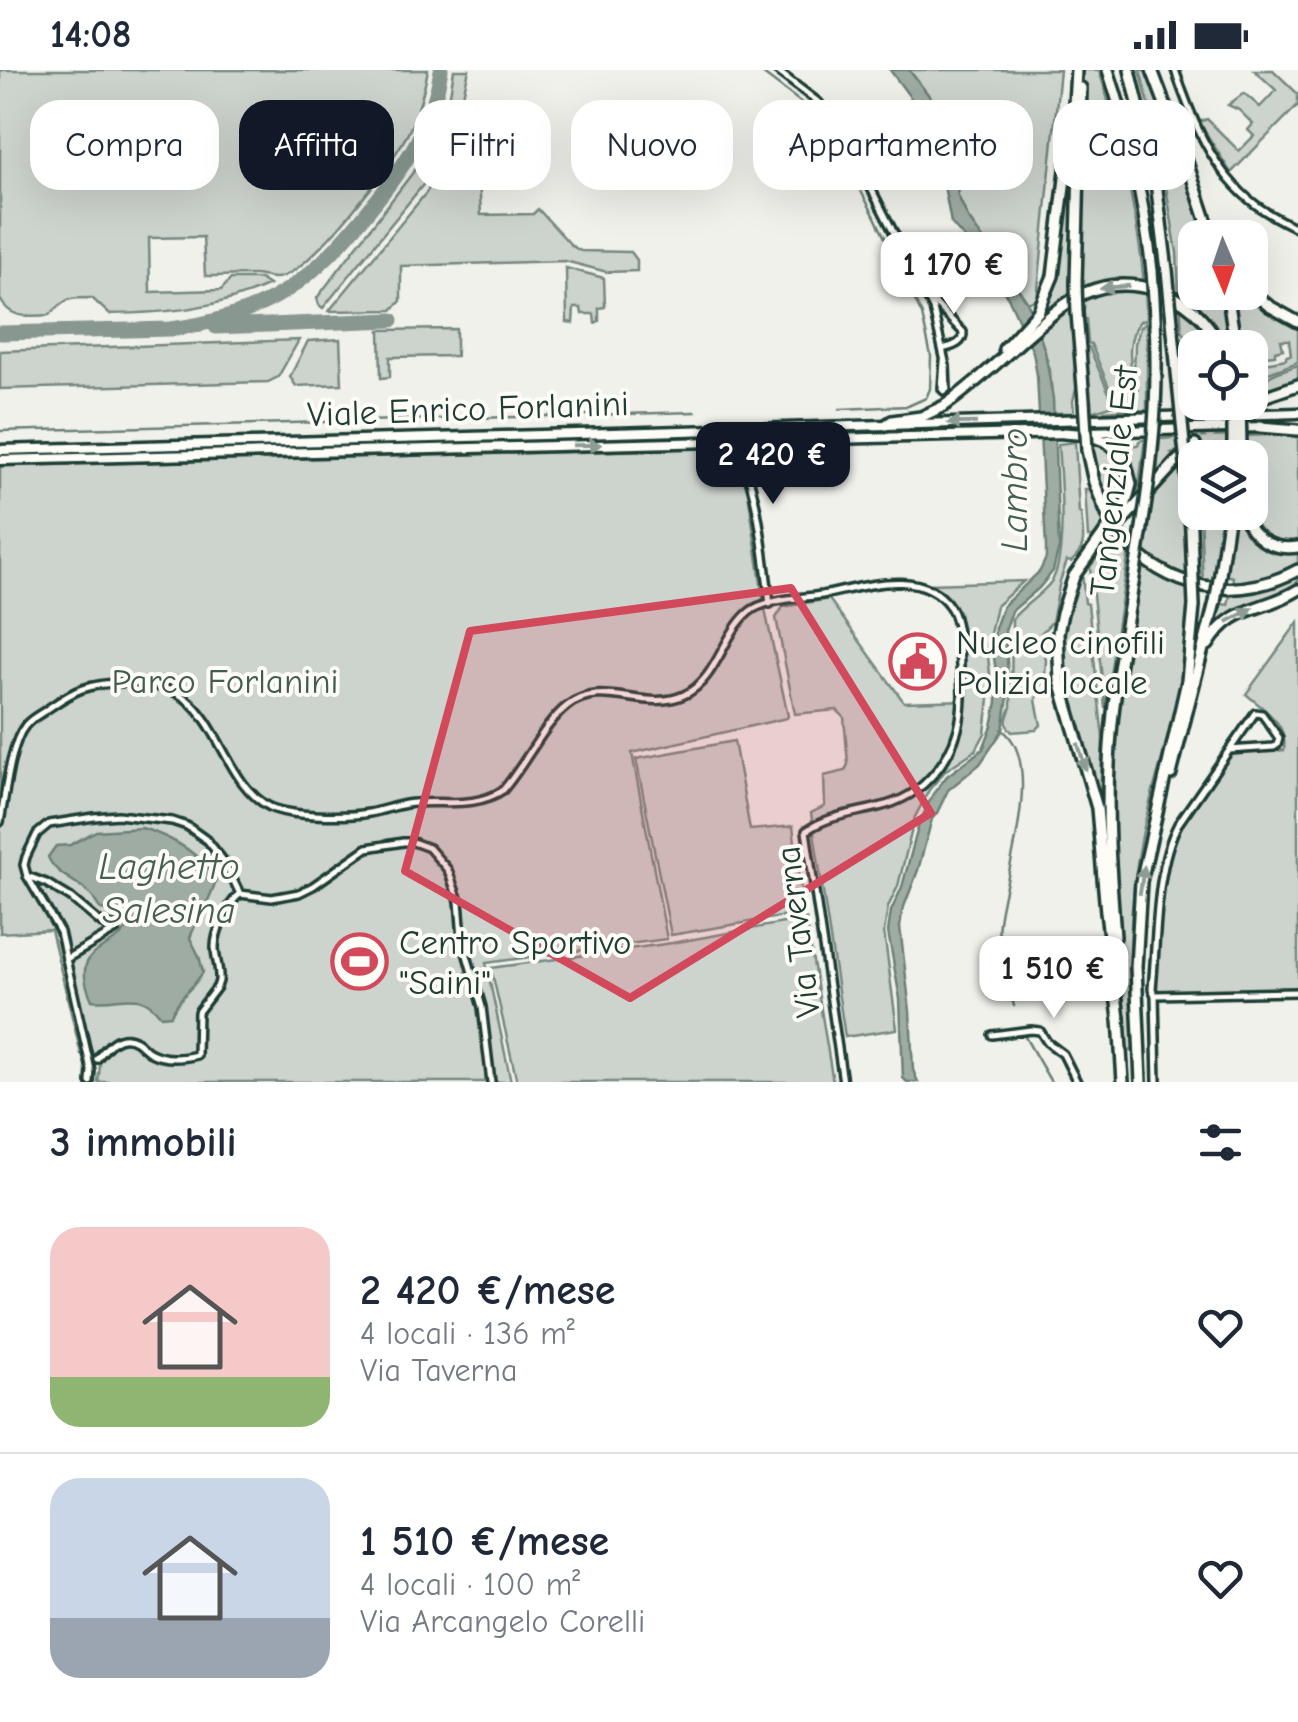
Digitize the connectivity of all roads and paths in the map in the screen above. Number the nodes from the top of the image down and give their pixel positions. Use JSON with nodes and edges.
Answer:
{"nodes":[{"id":1,"x":776,"y":70,"type":"edge"},
{"id":2,"x":1077,"y":70,"type":"edge"},
{"id":3,"x":1108,"y":70,"type":"edge"},
{"id":4,"x":1130,"y":70,"type":"edge"},
{"id":5,"x":1152,"y":70,"type":"edge"},
{"id":6,"x":1176,"y":70,"type":"edge"},
{"id":7,"x":1208,"y":220,"type":"edge"},
{"id":8,"x":1298,"y":229,"type":"edge"},
{"id":9,"x":927,"y":296,"type":"junction"},
{"id":10,"x":1268,"y":305,"type":"edge"},
{"id":11,"x":1037,"y":321,"type":"junction"},
{"id":12,"x":1298,"y":322,"type":"edge"},
{"id":13,"x":1211,"y":330,"type":"edge"},
{"id":14,"x":943,"y":348,"type":"junction"},
{"id":15,"x":944,"y":361,"type":"junction"},
{"id":16,"x":1298,"y":385,"type":"edge"},
{"id":17,"x":1268,"y":395,"type":"edge"},
{"id":18,"x":1298,"y":413,"type":"edge"},
{"id":19,"x":886,"y":424,"type":"junction"},
{"id":20,"x":1260,"y":427,"type":"joint"},
{"id":21,"x":1298,"y":428,"type":"edge"},
{"id":22,"x":1060,"y":433,"type":"junction"},
{"id":23,"x":768,"y":440,"type":"junction"},
{"id":24,"x":725,"y":442,"type":"junction"},
{"id":25,"x":0,"y":450,"type":"edge"},
{"id":26,"x":742,"y":457,"type":"junction"},
{"id":27,"x":0,"y":460,"type":"edge"},
{"id":28,"x":1178,"y":460,"type":"edge"},
{"id":29,"x":1226,"y":530,"type":"edge"},
{"id":30,"x":1251,"y":530,"type":"edge"},
{"id":31,"x":1298,"y":547,"type":"edge"},
{"id":32,"x":1298,"y":570,"type":"edge"},
{"id":33,"x":1298,"y":590,"type":"edge"},
{"id":34,"x":1068,"y":594,"type":"junction"},
{"id":35,"x":770,"y":604,"type":"junction"},
{"id":36,"x":1201,"y":662,"type":"junction"},
{"id":37,"x":1175,"y":748,"type":"junction"},
{"id":38,"x":1229,"y":750,"type":"junction"},
{"id":39,"x":0,"y":822,"type":"edge"},
{"id":40,"x":26,"y":876,"type":"junction"},
{"id":41,"x":1107,"y":879,"type":"junction"},
{"id":42,"x":240,"y":894,"type":"junction"},
{"id":43,"x":66,"y":959,"type":"junction"},
{"id":44,"x":1298,"y":992,"type":"edge"},
{"id":45,"x":1155,"y":996,"type":"junction"},
{"id":46,"x":992,"y":1034,"type":"dead end"},
{"id":47,"x":93,"y":1061,"type":"junction"},
{"id":48,"x":90,"y":1082,"type":"edge"},
{"id":49,"x":491,"y":1082,"type":"edge"},
{"id":50,"x":843,"y":1082,"type":"edge"},
{"id":51,"x":1077,"y":1082,"type":"edge"},
{"id":52,"x":1123,"y":1082,"type":"edge"},
{"id":53,"x":1141,"y":1082,"type":"edge"},
{"id":54,"x":1158,"y":1082,"type":"edge"}],
"edges":[{"from":1,"to":9,"type":"street"},
{"from":2,"to":11,"type":"highway"},
{"from":2,"to":32,"type":"highway","bridge":true},
{"from":3,"to":41,"type":"highway","name":"Tangenziale Est","bridge":true},
{"from":4,"to":37,"type":"highway","name":"Tangenziale Est","bridge":true},
{"from":5,"to":7,"type":"highway"},
{"from":6,"to":8,"type":"street"},
{"from":9,"to":14,"type":"street"},
{"from":9,"to":14,"type":"street"},
{"from":10,"to":12,"type":"highway"},
{"from":13,"to":11,"type":"highway","one_way":true},
{"from":11,"to":19,"type":"highway"},
{"from":14,"to":15,"type":"street"},
{"from":15,"to":15,"type":"street"},
{"from":16,"to":17,"type":"highway"},
{"from":18,"to":19,"type":"main road","name":"Viale Enrico Forlanini","one_way":true},
{"from":19,"to":25,"type":"main road","name":"Viale Enrico Forlanini"},
{"from":20,"to":21,"type":"highway"},
{"from":20,"to":22,"type":"main road","name":"Viale Enrico Forlanini"},
{"from":22,"to":23,"type":"main road","name":"Viale Enrico Forlanini"},
{"from":22,"to":34,"type":"highway"},
{"from":23,"to":24,"type":"main road","name":"Viale Enrico Forlanini"},
{"from":23,"to":26,"type":"street"},
{"from":24,"to":26,"type":"street"},
{"from":27,"to":24,"type":"main road","name":"Viale Enrico Forlanini","one_way":true},
{"from":26,"to":35,"type":"street"},
{"from":28,"to":34,"type":"highway"},
{"from":29,"to":36,"type":"highway","bridge":true},
{"from":30,"to":31,"type":"highway"},
{"from":36,"to":33,"type":"highway","one_way":true},
{"from":34,"to":41,"type":"highway","one_way":true},
{"from":35,"to":39,"type":"street"},
{"from":35,"to":50,"type":"street","name":"Via Taverna"},
{"from":36,"to":37,"type":"highway"},
{"from":53,"to":37,"type":"highway","name":"Tangenziale Est","one_way":true},
{"from":38,"to":38,"type":"street"},
{"from":38,"to":45,"type":"street"},
{"from":40,"to":42,"type":"street"},
{"from":40,"to":43,"type":"street"},
{"from":40,"to":43,"type":"street"},
{"from":41,"to":52,"type":"highway","name":"Tangenziale Est"},
{"from":42,"to":47,"type":"street"},
{"from":42,"to":49,"type":"street"},
{"from":43,"to":47,"type":"street"},
{"from":44,"to":45,"type":"street"},
{"from":45,"to":54,"type":"street"},
{"from":46,"to":51,"type":"street"},
{"from":47,"to":48,"type":"street"}]}
